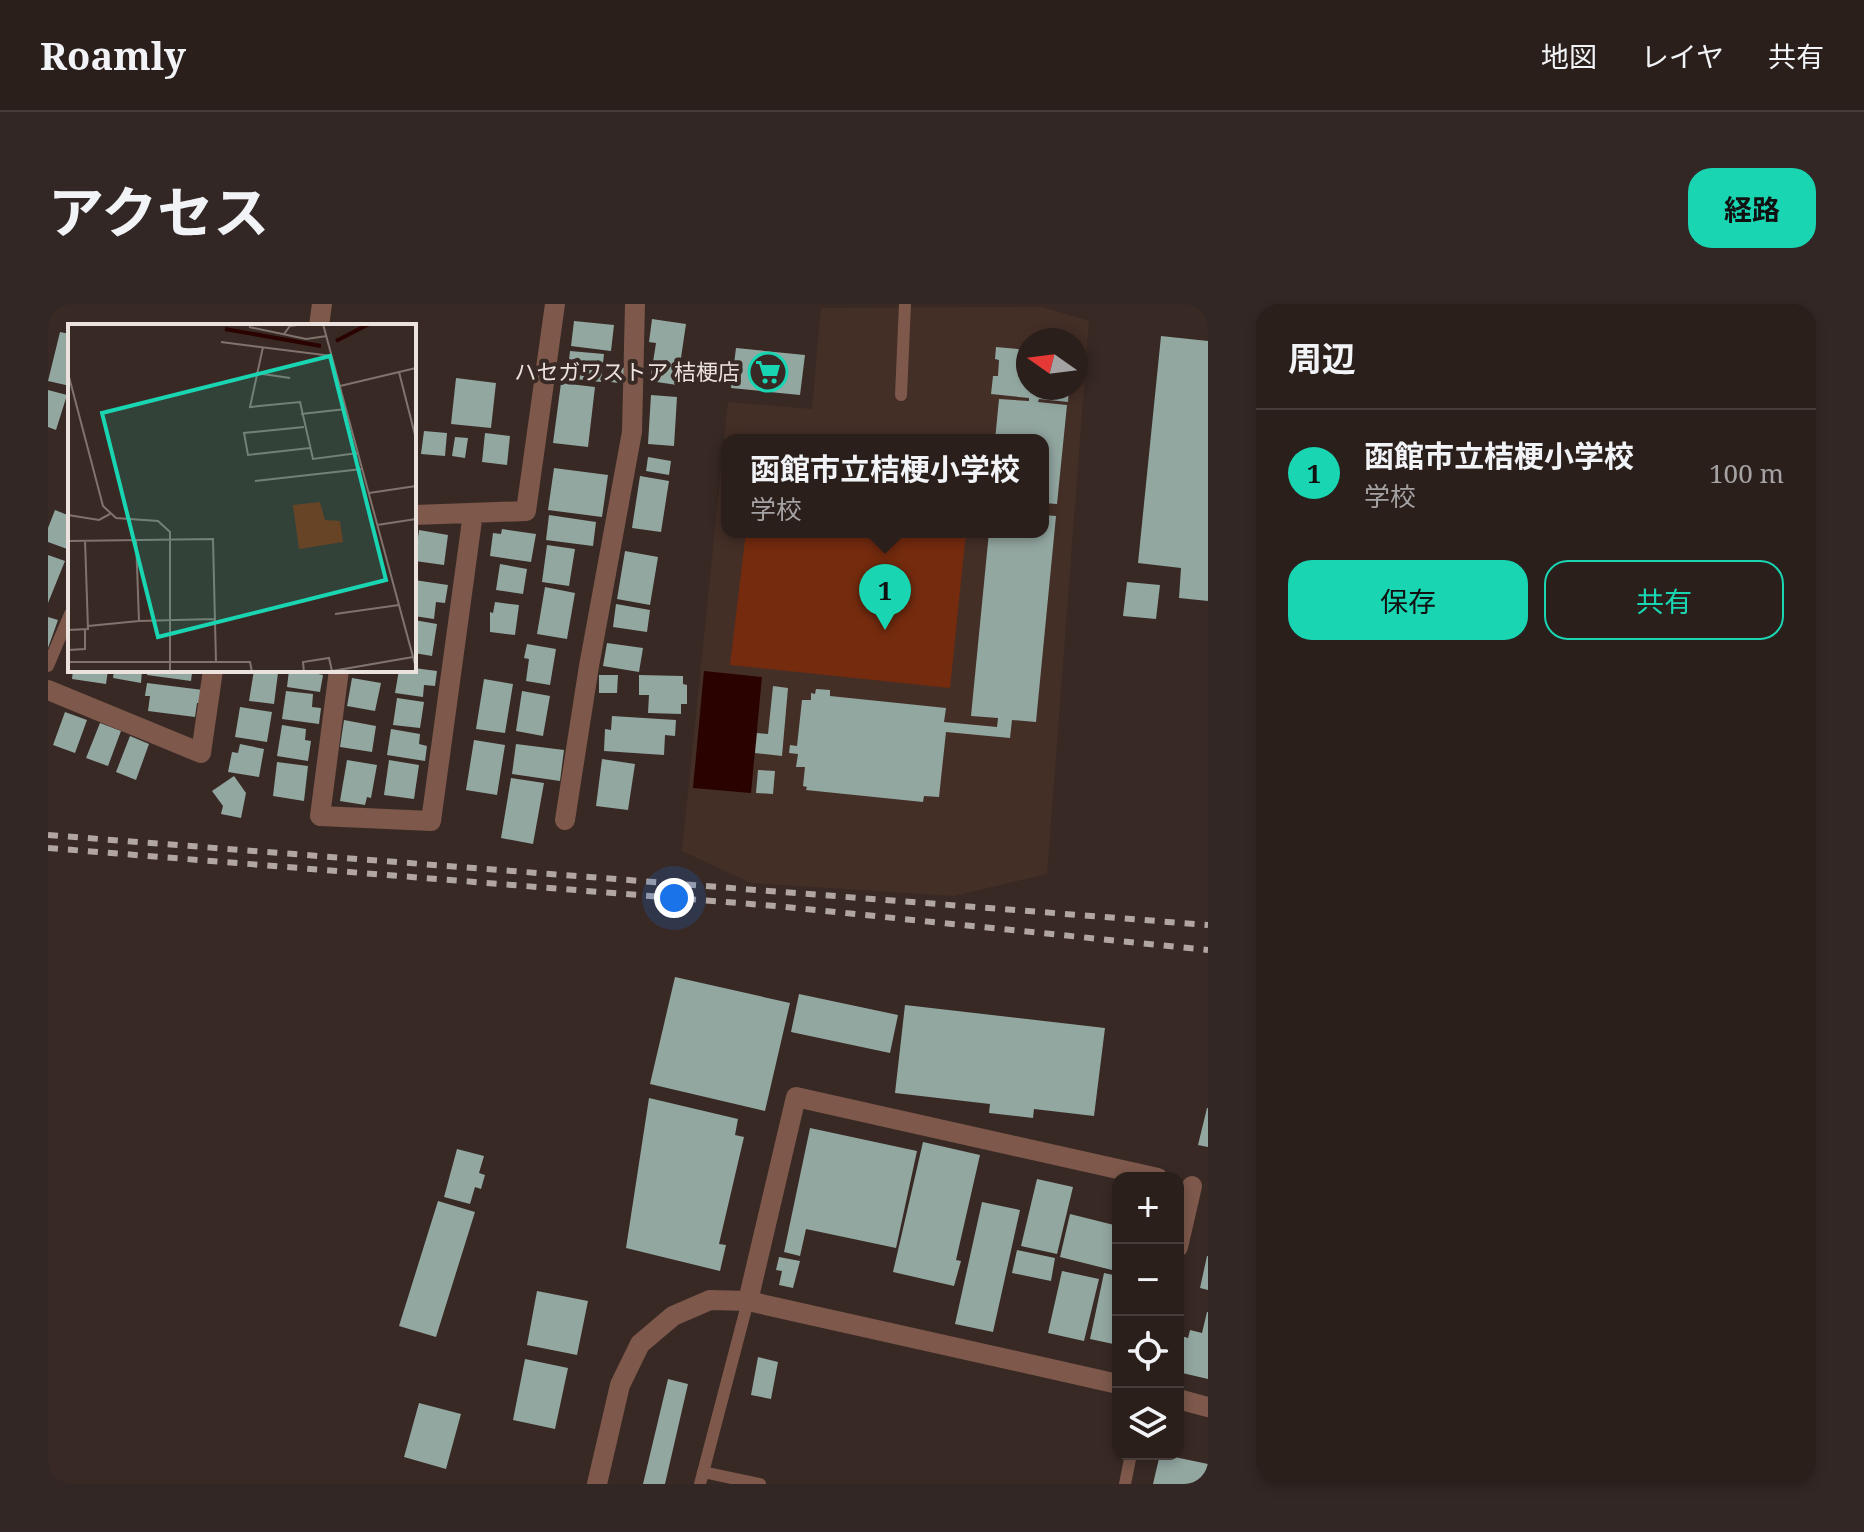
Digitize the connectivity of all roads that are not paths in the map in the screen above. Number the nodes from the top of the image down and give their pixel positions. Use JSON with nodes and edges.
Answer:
{"nodes":[{"id":1,"x":322,"y":304,"type":"edge"},
{"id":2,"x":555,"y":304,"type":"edge"},
{"id":3,"x":635,"y":304,"type":"edge"},
{"id":4,"x":905,"y":304,"type":"edge"},
{"id":5,"x":319,"y":324,"type":"edge"},
{"id":6,"x":901,"y":395,"type":"dead end"},
{"id":7,"x":473,"y":513,"type":"junction"},
{"id":8,"x":416,"y":515,"type":"edge"},
{"id":9,"x":68,"y":619,"type":"edge"},
{"id":10,"x":48,"y":666,"type":"edge"},
{"id":11,"x":213,"y":672,"type":"edge"},
{"id":12,"x":339,"y":672,"type":"edge"},
{"id":13,"x":48,"y":690,"type":"edge"},
{"id":14,"x":565,"y":820,"type":"dead end"},
{"id":15,"x":1131,"y":1172,"type":"edge"},
{"id":16,"x":1193,"y":1186,"type":"edge"},
{"id":17,"x":1179,"y":1244,"type":"edge"},
{"id":18,"x":748,"y":1301,"type":"junction"},
{"id":19,"x":1112,"y":1383,"type":"edge"},
{"id":20,"x":1184,"y":1401,"type":"edge"},
{"id":21,"x":1208,"y":1407,"type":"edge"},
{"id":22,"x":1130,"y":1460,"type":"edge"},
{"id":23,"x":702,"y":1478,"type":"edge"},
{"id":24,"x":597,"y":1484,"type":"edge"},
{"id":25,"x":760,"y":1484,"type":"edge"},
{"id":26,"x":1125,"y":1484,"type":"edge"}],
"edges":[{"from":1,"to":5,"type":"street"},
{"from":2,"to":7,"type":"street"},
{"from":3,"to":14,"type":"street"},
{"from":4,"to":6,"type":"lane"},
{"from":7,"to":8,"type":"street"},
{"from":7,"to":12,"type":"street"},
{"from":9,"to":10,"type":"lane"},
{"from":11,"to":13,"type":"street"},
{"from":15,"to":18,"type":"street"},
{"from":16,"to":17,"type":"street"},
{"from":18,"to":19,"type":"street"},
{"from":18,"to":23,"type":"lane"},
{"from":18,"to":24,"type":"street"},
{"from":20,"to":21,"type":"street"},
{"from":22,"to":26,"type":"lane"},
{"from":23,"to":25,"type":"lane"}]}
